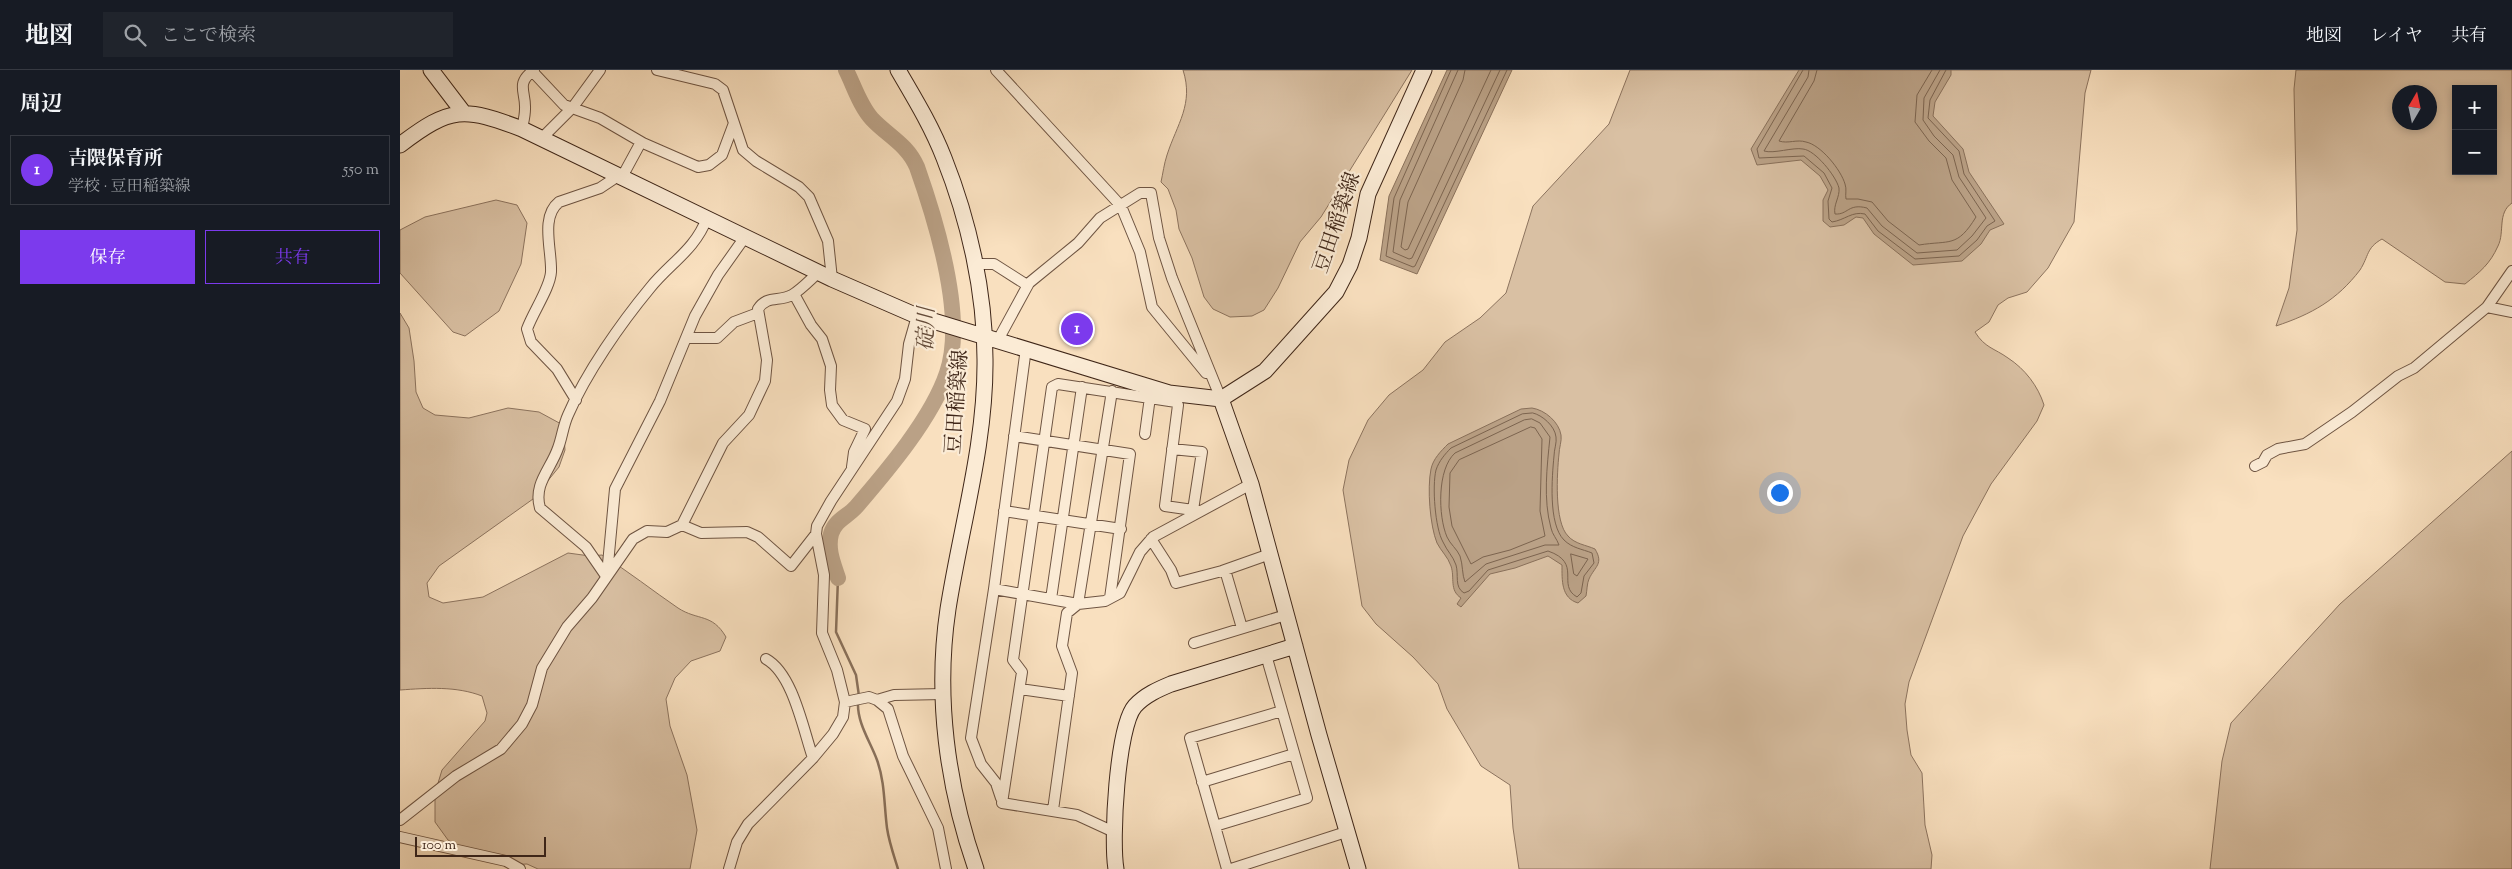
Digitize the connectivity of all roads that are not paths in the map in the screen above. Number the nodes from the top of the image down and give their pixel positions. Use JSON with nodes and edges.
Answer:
{"nodes":[{"id":1,"x":431,"y":70,"type":"edge"},
{"id":2,"x":600,"y":70,"type":"edge"},
{"id":3,"x":657,"y":70,"type":"edge"},
{"id":4,"x":898,"y":70,"type":"edge"},
{"id":5,"x":996,"y":70,"type":"edge"},
{"id":6,"x":1424,"y":70,"type":"edge"},
{"id":7,"x":533,"y":71,"type":"edge"},
{"id":8,"x":572,"y":109,"type":"junction"},
{"id":9,"x":463,"y":112,"type":"junction"},
{"id":10,"x":734,"y":123,"type":"junction"},
{"id":11,"x":522,"y":129,"type":"junction"},
{"id":12,"x":541,"y":139,"type":"junction"},
{"id":13,"x":641,"y":142,"type":"junction"},
{"id":14,"x":400,"y":145,"type":"edge"},
{"id":15,"x":620,"y":177,"type":"junction"},
{"id":16,"x":1121,"y":206,"type":"junction"},
{"id":17,"x":707,"y":218,"type":"junction"},
{"id":18,"x":745,"y":236,"type":"junction"},
{"id":19,"x":975,"y":264,"type":"junction"},
{"id":20,"x":2512,"y":271,"type":"edge"},
{"id":21,"x":826,"y":275,"type":"junction"},
{"id":22,"x":1028,"y":285,"type":"junction"},
{"id":23,"x":794,"y":294,"type":"junction"},
{"id":24,"x":2487,"y":306,"type":"junction"},
{"id":25,"x":2512,"y":312,"type":"edge"},
{"id":26,"x":758,"y":313,"type":"junction"},
{"id":27,"x":917,"y":316,"type":"junction"},
{"id":28,"x":976,"y":334,"type":"junction"},
{"id":29,"x":687,"y":338,"type":"junction"},
{"id":30,"x":998,"y":340,"type":"junction"},
{"id":31,"x":1026,"y":348,"type":"junction"},
{"id":32,"x":1213,"y":381,"type":"junction"},
{"id":33,"x":1082,"y":387,"type":"junction"},
{"id":34,"x":1112,"y":391,"type":"junction"},
{"id":35,"x":1150,"y":397,"type":"junction"},
{"id":36,"x":1178,"y":398,"type":"junction"},
{"id":37,"x":1221,"y":399,"type":"junction"},
{"id":38,"x":576,"y":400,"type":"junction"},
{"id":39,"x":1144,"y":434,"type":"dead end"},
{"id":40,"x":1014,"y":436,"type":"junction"},
{"id":41,"x":1045,"y":441,"type":"junction"},
{"id":42,"x":1073,"y":446,"type":"junction"},
{"id":43,"x":1172,"y":449,"type":"junction"},
{"id":44,"x":1103,"y":450,"type":"junction"},
{"id":45,"x":2255,"y":466,"type":"dead end"},
{"id":46,"x":852,"y":469,"type":"junction"},
{"id":47,"x":1251,"y":484,"type":"junction"},
{"id":48,"x":1196,"y":511,"type":"junction"},
{"id":49,"x":1004,"y":512,"type":"junction"},
{"id":50,"x":1034,"y":516,"type":"junction"},
{"id":51,"x":1062,"y":520,"type":"junction"},
{"id":52,"x":682,"y":525,"type":"junction"},
{"id":53,"x":1092,"y":525,"type":"junction"},
{"id":54,"x":1121,"y":528,"type":"junction"},
{"id":55,"x":816,"y":534,"type":"junction"},
{"id":56,"x":1151,"y":539,"type":"junction"},
{"id":57,"x":1270,"y":554,"type":"junction"},
{"id":58,"x":1225,"y":570,"type":"junction"},
{"id":59,"x":606,"y":576,"type":"junction"},
{"id":60,"x":994,"y":589,"type":"junction"},
{"id":61,"x":1022,"y":593,"type":"junction"},
{"id":62,"x":1110,"y":598,"type":"junction"},
{"id":63,"x":1051,"y":599,"type":"junction"},
{"id":64,"x":1078,"y":604,"type":"junction"},
{"id":65,"x":1286,"y":615,"type":"junction"},
{"id":66,"x":1242,"y":628,"type":"junction"},
{"id":67,"x":1194,"y":643,"type":"dead end"},
{"id":68,"x":1295,"y":646,"type":"junction"},
{"id":69,"x":1266,"y":655,"type":"junction"},
{"id":70,"x":766,"y":659,"type":"dead end"},
{"id":71,"x":1020,"y":690,"type":"junction"},
{"id":72,"x":943,"y":694,"type":"junction"},
{"id":73,"x":1069,"y":696,"type":"junction"},
{"id":74,"x":877,"y":700,"type":"junction"},
{"id":75,"x":845,"y":702,"type":"junction"},
{"id":76,"x":1282,"y":711,"type":"junction"},
{"id":77,"x":1294,"y":754,"type":"junction"},
{"id":78,"x":813,"y":758,"type":"junction"},
{"id":79,"x":1202,"y":782,"type":"junction"},
{"id":80,"x":1002,"y":803,"type":"junction"},
{"id":81,"x":1053,"y":810,"type":"junction"},
{"id":82,"x":400,"y":820,"type":"edge"},
{"id":83,"x":1215,"y":826,"type":"junction"},
{"id":84,"x":1114,"y":832,"type":"junction"},
{"id":85,"x":1346,"y":832,"type":"junction"},
{"id":86,"x":400,"y":838,"type":"edge"},
{"id":87,"x":520,"y":869,"type":"edge"},
{"id":88,"x":730,"y":869,"type":"edge"},
{"id":89,"x":946,"y":869,"type":"edge"},
{"id":90,"x":976,"y":869,"type":"edge"},
{"id":91,"x":1116,"y":869,"type":"edge"},
{"id":92,"x":1227,"y":869,"type":"edge"},
{"id":93,"x":1231,"y":869,"type":"edge"},
{"id":94,"x":1358,"y":869,"type":"edge"}],
"edges":[{"from":1,"to":9,"type":"street"},
{"from":2,"to":8,"type":"street"},
{"from":3,"to":10,"type":"street"},
{"from":4,"to":19,"type":"street"},
{"from":5,"to":16,"type":"street"},
{"from":6,"to":37,"type":"street","name":"豆田稲築線"},
{"from":7,"to":8,"type":"street"},
{"from":7,"to":11,"type":"street"},
{"from":8,"to":12,"type":"street"},
{"from":8,"to":13,"type":"street"},
{"from":9,"to":11,"type":"street"},
{"from":9,"to":14,"type":"street"},
{"from":10,"to":13,"type":"street"},
{"from":10,"to":21,"type":"street"},
{"from":11,"to":12,"type":"street"},
{"from":12,"to":15,"type":"street"},
{"from":13,"to":15,"type":"street"},
{"from":15,"to":17,"type":"street"},
{"from":15,"to":38,"type":"street"},
{"from":16,"to":22,"type":"street"},
{"from":16,"to":32,"type":"street"},
{"from":16,"to":32,"type":"street"},
{"from":17,"to":18,"type":"street"},
{"from":17,"to":38,"type":"street"},
{"from":18,"to":21,"type":"street"},
{"from":18,"to":29,"type":"street"},
{"from":19,"to":22,"type":"street"},
{"from":19,"to":28,"type":"street"},
{"from":20,"to":24,"type":"street"},
{"from":21,"to":23,"type":"street"},
{"from":21,"to":27,"type":"street"},
{"from":22,"to":30,"type":"street"},
{"from":23,"to":26,"type":"street"},
{"from":23,"to":46,"type":"street"},
{"from":24,"to":25,"type":"street"},
{"from":24,"to":45,"type":"street"},
{"from":26,"to":29,"type":"street"},
{"from":26,"to":52,"type":"street"},
{"from":27,"to":28,"type":"street"},
{"from":27,"to":46,"type":"street"},
{"from":28,"to":30,"type":"street","name":"豆田稲築線"},
{"from":28,"to":72,"type":"street","name":"豆田稲築線"},
{"from":29,"to":59,"type":"street"},
{"from":30,"to":31,"type":"street","name":"豆田稲築線"},
{"from":31,"to":36,"type":"street","name":"豆田稲築線"},
{"from":31,"to":40,"type":"street"},
{"from":32,"to":37,"type":"street"},
{"from":33,"to":34,"type":"street"},
{"from":33,"to":41,"type":"street"},
{"from":33,"to":42,"type":"street"},
{"from":34,"to":35,"type":"street"},
{"from":34,"to":44,"type":"street"},
{"from":35,"to":36,"type":"street"},
{"from":35,"to":39,"type":"street"},
{"from":36,"to":37,"type":"street","name":"豆田稲築線"},
{"from":36,"to":43,"type":"street"},
{"from":37,"to":47,"type":"street"},
{"from":38,"to":59,"type":"street"},
{"from":40,"to":41,"type":"street"},
{"from":40,"to":49,"type":"street"},
{"from":41,"to":42,"type":"street"},
{"from":41,"to":50,"type":"street"},
{"from":42,"to":44,"type":"street"},
{"from":42,"to":51,"type":"street"},
{"from":43,"to":48,"type":"street"},
{"from":43,"to":48,"type":"street"},
{"from":44,"to":53,"type":"street"},
{"from":44,"to":54,"type":"street"},
{"from":46,"to":55,"type":"street"},
{"from":47,"to":48,"type":"street"},
{"from":47,"to":57,"type":"street"},
{"from":48,"to":56,"type":"street"},
{"from":49,"to":50,"type":"street"},
{"from":49,"to":60,"type":"street"},
{"from":50,"to":51,"type":"street"},
{"from":50,"to":61,"type":"street"},
{"from":51,"to":53,"type":"street"},
{"from":51,"to":63,"type":"street"},
{"from":52,"to":55,"type":"street"},
{"from":52,"to":59,"type":"street"},
{"from":53,"to":54,"type":"street"},
{"from":53,"to":64,"type":"street"},
{"from":54,"to":62,"type":"street"},
{"from":55,"to":75,"type":"street"},
{"from":56,"to":58,"type":"street"},
{"from":56,"to":62,"type":"street"},
{"from":57,"to":58,"type":"street"},
{"from":57,"to":65,"type":"street"},
{"from":58,"to":66,"type":"street"},
{"from":59,"to":82,"type":"street"},
{"from":60,"to":61,"type":"street"},
{"from":60,"to":80,"type":"street"},
{"from":61,"to":63,"type":"street"},
{"from":61,"to":71,"type":"street"},
{"from":62,"to":64,"type":"street"},
{"from":63,"to":64,"type":"street"},
{"from":64,"to":73,"type":"street"},
{"from":65,"to":66,"type":"street"},
{"from":65,"to":68,"type":"street"},
{"from":66,"to":67,"type":"street"},
{"from":68,"to":69,"type":"street"},
{"from":68,"to":85,"type":"street"},
{"from":69,"to":76,"type":"street"},
{"from":69,"to":84,"type":"street"},
{"from":70,"to":78,"type":"street"},
{"from":71,"to":73,"type":"street"},
{"from":71,"to":80,"type":"street"},
{"from":72,"to":74,"type":"street"},
{"from":72,"to":90,"type":"street","name":"豆田稲築線"},
{"from":73,"to":81,"type":"street"},
{"from":74,"to":75,"type":"street"},
{"from":74,"to":89,"type":"street"},
{"from":75,"to":78,"type":"street"},
{"from":76,"to":77,"type":"street"},
{"from":76,"to":79,"type":"street"},
{"from":77,"to":79,"type":"street"},
{"from":77,"to":83,"type":"street"},
{"from":78,"to":88,"type":"street"},
{"from":79,"to":83,"type":"street"},
{"from":80,"to":81,"type":"street"},
{"from":81,"to":84,"type":"street"},
{"from":83,"to":92,"type":"street"},
{"from":84,"to":91,"type":"street"},
{"from":85,"to":93,"type":"street"},
{"from":85,"to":94,"type":"street"},
{"from":86,"to":87,"type":"street"}]}
